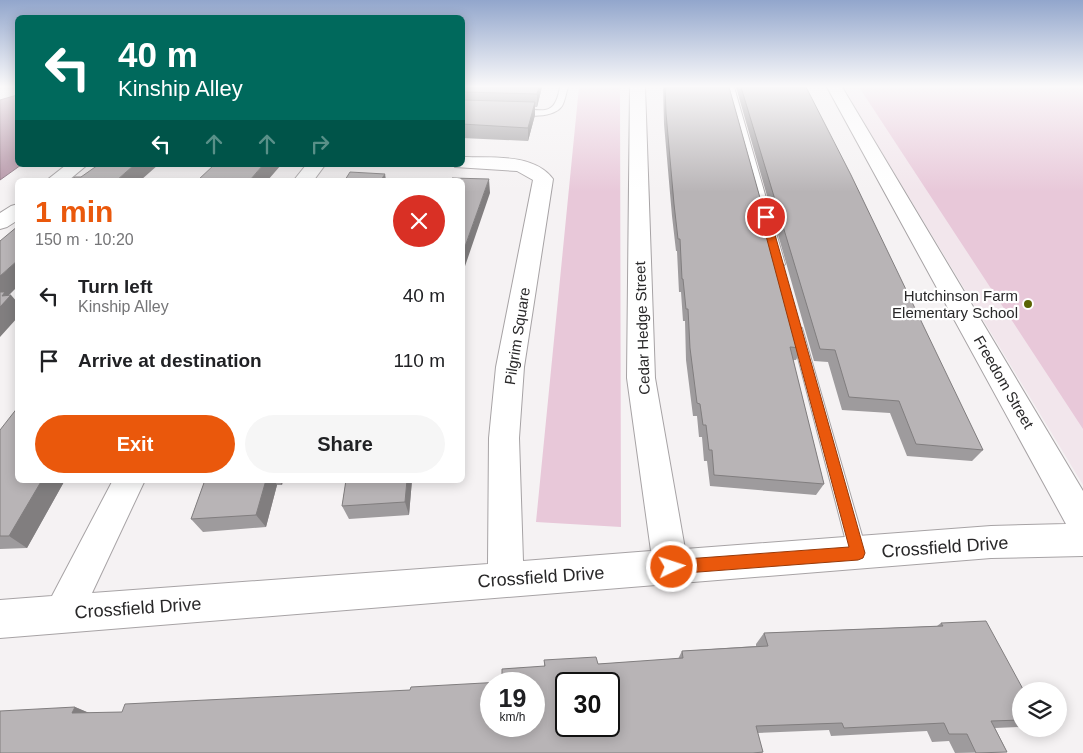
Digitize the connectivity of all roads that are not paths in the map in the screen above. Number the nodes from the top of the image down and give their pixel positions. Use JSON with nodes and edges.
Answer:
{"nodes":[{"id":1,"x":637,"y":122,"type":"edge"},
{"id":2,"x":740,"y":122,"type":"edge"},
{"id":3,"x":856,"y":122,"type":"edge"},
{"id":4,"x":465,"y":163,"type":"edge"},
{"id":5,"x":75,"y":167,"type":"edge"},
{"id":6,"x":314,"y":167,"type":"edge"},
{"id":7,"x":61,"y":178,"type":"edge"},
{"id":8,"x":306,"y":178,"type":"edge"},
{"id":9,"x":15,"y":212,"type":"edge"},
{"id":10,"x":0,"y":223,"type":"edge"},
{"id":11,"x":782,"y":277,"type":"edge"},
{"id":12,"x":792,"y":315,"type":"edge"},
{"id":13,"x":128,"y":483,"type":"edge"},
{"id":14,"x":1083,"y":522,"type":"edge"},
{"id":15,"x":1083,"y":540,"type":"edge"},
{"id":16,"x":858,"y":553,"type":"junction"},
{"id":17,"x":672,"y":567,"type":"junction"},
{"id":18,"x":506,"y":580,"type":"junction"},
{"id":19,"x":63,"y":614,"type":"junction"},
{"id":20,"x":0,"y":619,"type":"edge"}],
"edges":[{"from":1,"to":17,"type":"street","name":"Cedar Hedge Street"},
{"from":2,"to":11,"type":"lane"},
{"from":3,"to":14,"type":"street","name":"Freedom Street"},
{"from":4,"to":18,"type":"street","name":"Pilgrim Square"},
{"from":5,"to":7,"type":"street"},
{"from":6,"to":8,"type":"street"},
{"from":9,"to":10,"type":"street"},
{"from":12,"to":16,"type":"lane"},
{"from":13,"to":19,"type":"street"},
{"from":15,"to":16,"type":"street","name":"Crossfield Drive"},
{"from":16,"to":17,"type":"street","name":"Crossfield Drive"},
{"from":17,"to":18,"type":"street","name":"Crossfield Drive"},
{"from":18,"to":19,"type":"street","name":"Crossfield Drive"},
{"from":19,"to":20,"type":"street","name":"Crossfield Drive"}]}
